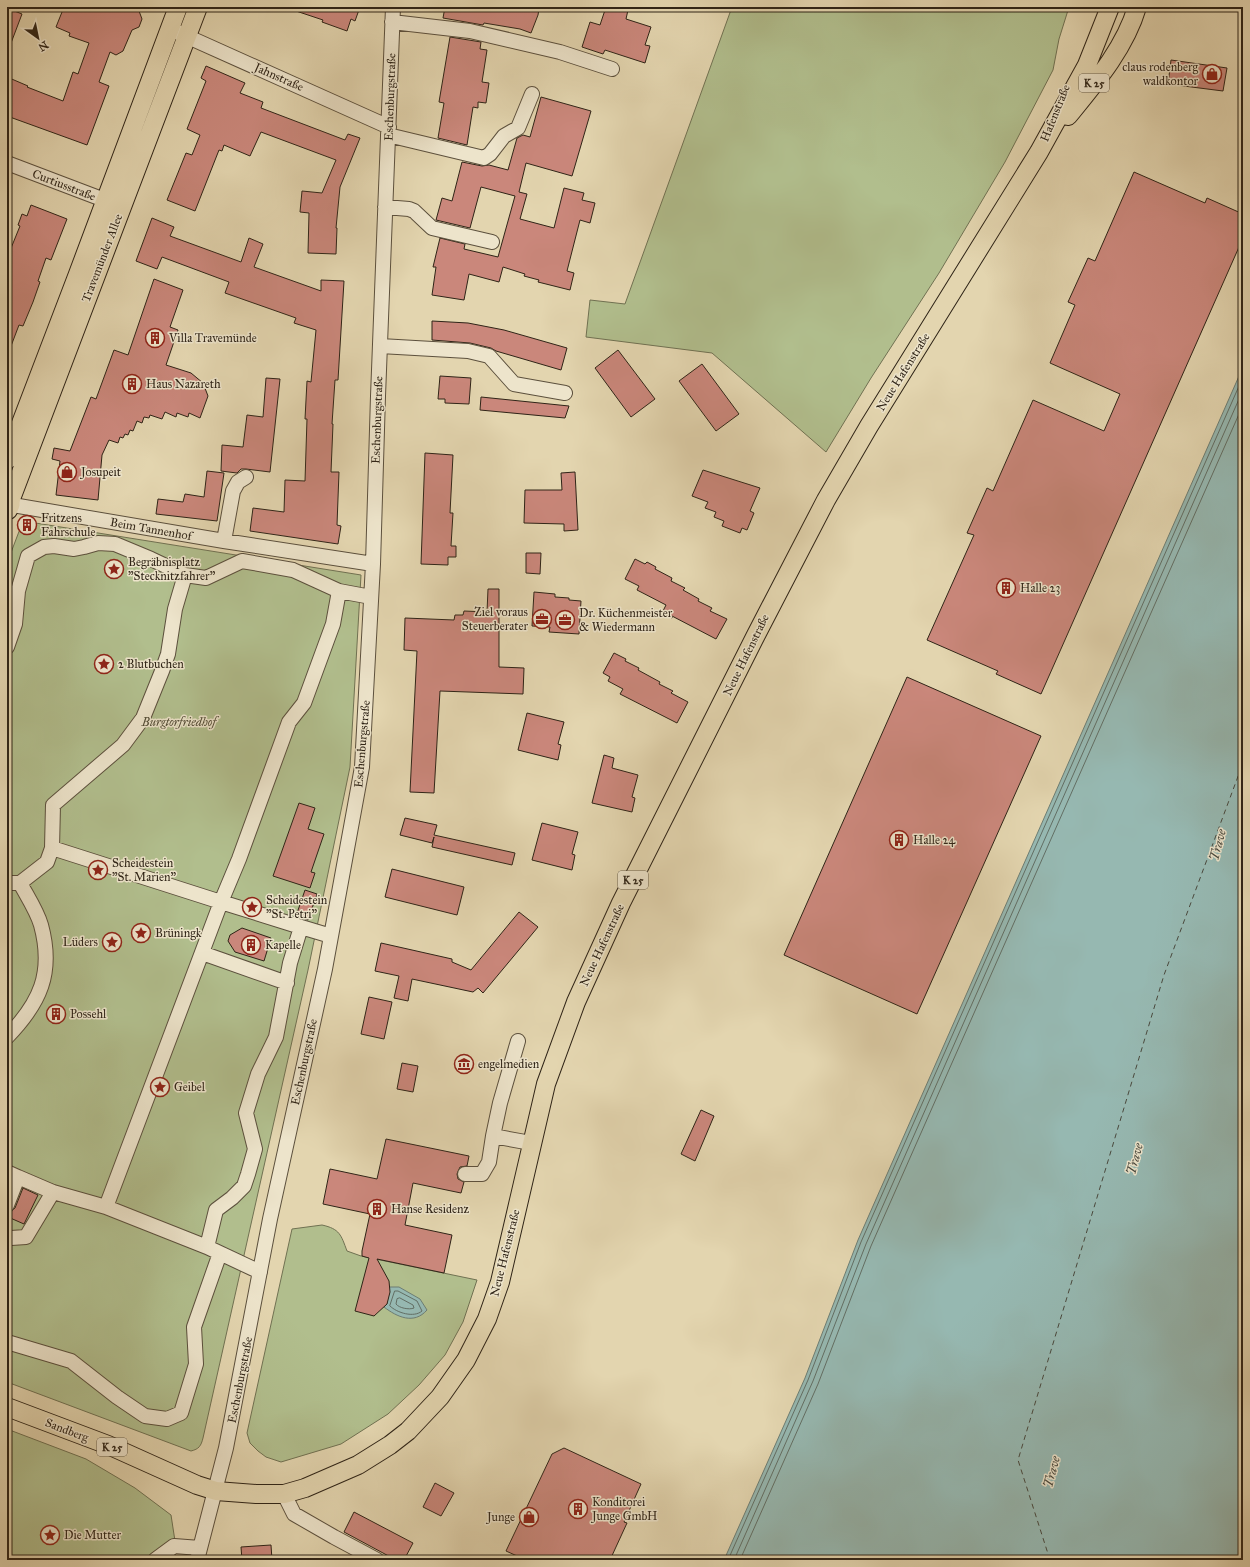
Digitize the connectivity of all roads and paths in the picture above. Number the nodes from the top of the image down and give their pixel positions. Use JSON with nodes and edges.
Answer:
{"nodes":[{"id":1,"x":178,"y":7,"type":"edge"},
{"id":2,"x":196,"y":7,"type":"edge"},
{"id":3,"x":393,"y":7,"type":"edge"},
{"id":4,"x":1097,"y":7,"type":"edge"},
{"id":5,"x":1110,"y":7,"type":"edge"},
{"id":6,"x":1119,"y":7,"type":"edge"},
{"id":7,"x":1137,"y":7,"type":"edge"},
{"id":8,"x":392,"y":22,"type":"junction"},
{"id":9,"x":170,"y":28,"type":"junction"},
{"id":10,"x":186,"y":35,"type":"junction"},
{"id":11,"x":1092,"y":52,"type":"junction"},
{"id":12,"x":612,"y":69,"type":"dead end"},
{"id":13,"x":532,"y":94,"type":"dead end"},
{"id":14,"x":388,"y":131,"type":"junction"},
{"id":15,"x":1039,"y":152,"type":"junction"},
{"id":16,"x":7,"y":163,"type":"edge"},
{"id":17,"x":1027,"y":172,"type":"joint"},
{"id":18,"x":113,"y":204,"type":"junction"},
{"id":19,"x":385,"y":207,"type":"junction"},
{"id":20,"x":492,"y":242,"type":"dead end"},
{"id":21,"x":380,"y":346,"type":"junction"},
{"id":22,"x":565,"y":393,"type":"dead end"},
{"id":23,"x":7,"y":460,"type":"edge"},
{"id":24,"x":13,"y":476,"type":"edge"},
{"id":25,"x":246,"y":476,"type":"dead end"},
{"id":26,"x":8,"y":506,"type":"edge"},
{"id":27,"x":224,"y":541,"type":"junction"},
{"id":28,"x":373,"y":564,"type":"junction"},
{"id":29,"x":185,"y":575,"type":"junction"},
{"id":30,"x":339,"y":591,"type":"junction"},
{"id":31,"x":371,"y":597,"type":"junction"},
{"id":32,"x":7,"y":647,"type":"edge"},
{"id":33,"x":52,"y":848,"type":"junction"},
{"id":34,"x":14,"y":883,"type":"edge"},
{"id":35,"x":221,"y":902,"type":"junction"},
{"id":36,"x":301,"y":927,"type":"junction"},
{"id":37,"x":331,"y":936,"type":"junction"},
{"id":38,"x":202,"y":953,"type":"junction"},
{"id":39,"x":287,"y":982,"type":"junction"},
{"id":40,"x":7,"y":1037,"type":"edge"},
{"id":41,"x":518,"y":1041,"type":"dead end"},
{"id":42,"x":493,"y":1136,"type":"junction"},
{"id":43,"x":531,"y":1143,"type":"junction"},
{"id":44,"x":465,"y":1174,"type":"dead end"},
{"id":45,"x":12,"y":1175,"type":"edge"},
{"id":46,"x":53,"y":1192,"type":"junction"},
{"id":47,"x":7,"y":1205,"type":"edge"},
{"id":48,"x":106,"y":1207,"type":"junction"},
{"id":49,"x":8,"y":1240,"type":"edge"},
{"id":50,"x":213,"y":1250,"type":"junction"},
{"id":51,"x":260,"y":1272,"type":"junction"},
{"id":52,"x":7,"y":1342,"type":"edge"},
{"id":53,"x":7,"y":1407,"type":"edge"},
{"id":54,"x":216,"y":1491,"type":"junction"},
{"id":55,"x":284,"y":1494,"type":"junction"},
{"id":56,"x":198,"y":1554,"type":"edge"},
{"id":57,"x":154,"y":1560,"type":"edge"},
{"id":58,"x":377,"y":1560,"type":"edge"}],
"edges":[{"from":1,"to":9,"type":"main road","name":"Travemünder Allee"},
{"from":2,"to":10,"type":"main road","name":"Travemünder Allee"},
{"from":3,"to":8,"type":"street","name":"Eschenburgstraße"},
{"from":4,"to":15,"type":"main road","name":"Hafenstraße","number":"K 25"},
{"from":5,"to":11,"type":"main road","name":"Hafenstraße","number":"K 25"},
{"from":6,"to":11,"type":"street"},
{"from":7,"to":15,"type":"main road","number":"K 25"},
{"from":8,"to":12,"type":"street"},
{"from":8,"to":14,"type":"street","name":"Eschenburgstraße"},
{"from":9,"to":10,"type":"street","name":"Jahnstraße"},
{"from":9,"to":18,"type":"main road","name":"Travemünder Allee"},
{"from":10,"to":14,"type":"street","name":"Jahnstraße"},
{"from":10,"to":18,"type":"main road","name":"Travemünder Allee"},
{"from":11,"to":15,"type":"main road","name":"Hafenstraße","number":"K 25"},
{"from":13,"to":14,"type":"street","name":"Jahnstraße"},
{"from":14,"to":19,"type":"street","name":"Eschenburgstraße"},
{"from":15,"to":17,"type":"main road","name":"Hafenstraße","number":"K 25"},
{"from":16,"to":18,"type":"street","name":"Curtiusstraße"},
{"from":17,"to":43,"type":"main road","name":"Neue Hafenstraße","number":"K 25"},
{"from":18,"to":23,"type":"main road","name":"Travemünder Allee"},
{"from":18,"to":24,"type":"main road","name":"Travemünder Allee"},
{"from":19,"to":20,"type":"street"},
{"from":19,"to":21,"type":"street","name":"Eschenburgstraße"},
{"from":21,"to":22,"type":"street"},
{"from":21,"to":28,"type":"street","name":"Eschenburgstraße"},
{"from":24,"to":26,"type":"main road","name":"Travemünder Allee"},
{"from":25,"to":27,"type":"street"},
{"from":26,"to":27,"type":"street","name":"Beim Tannenhof"},
{"from":27,"to":28,"type":"street","name":"Beim Tannenhof"},
{"from":28,"to":31,"type":"street","name":"Eschenburgstraße"},
{"from":29,"to":30,"type":"street"},
{"from":29,"to":32,"type":"street"},
{"from":29,"to":33,"type":"street"},
{"from":30,"to":31,"type":"street"},
{"from":30,"to":35,"type":"street"},
{"from":31,"to":37,"type":"street","name":"Eschenburgstraße"},
{"from":33,"to":34,"type":"street"},
{"from":33,"to":35,"type":"street"},
{"from":34,"to":40,"type":"street"},
{"from":35,"to":36,"type":"street"},
{"from":35,"to":38,"type":"street"},
{"from":36,"to":37,"type":"street"},
{"from":36,"to":39,"type":"street"},
{"from":37,"to":51,"type":"street","name":"Eschenburgstraße"},
{"from":38,"to":39,"type":"street"},
{"from":38,"to":48,"type":"street"},
{"from":39,"to":50,"type":"street"},
{"from":41,"to":42,"type":"street"},
{"from":42,"to":43,"type":"street"},
{"from":42,"to":44,"type":"street"},
{"from":43,"to":55,"type":"main road","name":"Neue Hafenstraße","number":"K 25"},
{"from":45,"to":46,"type":"street"},
{"from":45,"to":47,"type":"street"},
{"from":46,"to":48,"type":"street"},
{"from":46,"to":49,"type":"street"},
{"from":48,"to":50,"type":"street"},
{"from":50,"to":51,"type":"street"},
{"from":50,"to":52,"type":"street"},
{"from":51,"to":54,"type":"street","name":"Eschenburgstraße"},
{"from":53,"to":54,"type":"main road","name":"Sandberg","number":"K 25"},
{"from":54,"to":55,"type":"main road","name":"Neue Hafenstraße","number":"K 25"},
{"from":54,"to":56,"type":"street","name":"Eschenburgstraße"},
{"from":55,"to":58,"type":"street"},
{"from":56,"to":57,"type":"street"}]}
